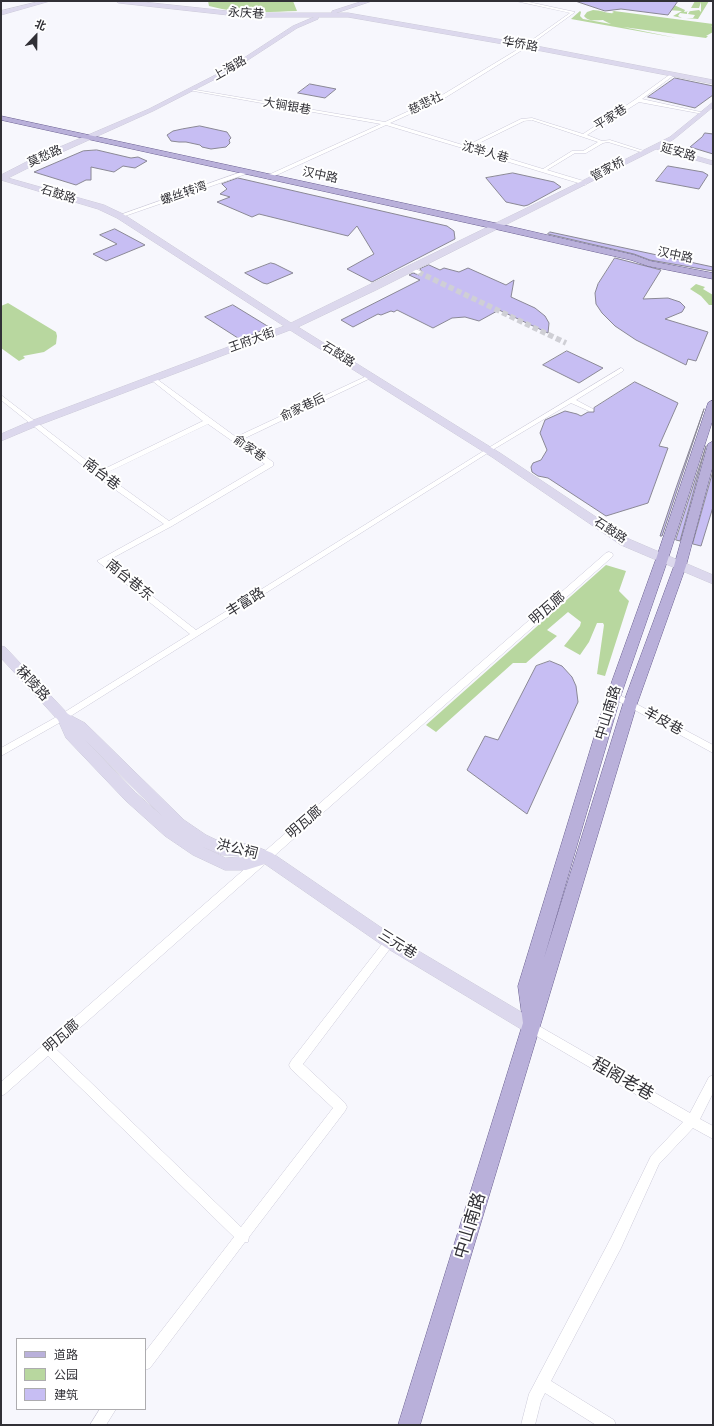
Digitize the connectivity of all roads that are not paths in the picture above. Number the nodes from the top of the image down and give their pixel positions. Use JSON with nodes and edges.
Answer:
{"nodes":[{"id":1,"x":47,"y":1,"type":"edge"},
{"id":2,"x":119,"y":1,"type":"edge"},
{"id":3,"x":369,"y":1,"type":"edge"},
{"id":4,"x":518,"y":1,"type":"edge"},
{"id":5,"x":131,"y":2,"type":"edge"},
{"id":6,"x":545,"y":3,"type":"edge"},
{"id":7,"x":1,"y":13,"type":"edge"},
{"id":8,"x":325,"y":15,"type":"junction"},
{"id":9,"x":283,"y":16,"type":"junction"},
{"id":10,"x":291,"y":29,"type":"junction"},
{"id":11,"x":526,"y":46,"type":"junction"},
{"id":12,"x":672,"y":74,"type":"junction"},
{"id":13,"x":713,"y":82,"type":"edge"},
{"id":14,"x":190,"y":90,"type":"junction"},
{"id":15,"x":638,"y":100,"type":"junction"},
{"id":16,"x":713,"y":104,"type":"edge"},
{"id":17,"x":703,"y":113,"type":"junction"},
{"id":18,"x":1,"y":118,"type":"edge"},
{"id":19,"x":385,"y":123,"type":"junction"},
{"id":20,"x":583,"y":136,"type":"junction"},
{"id":21,"x":90,"y":138,"type":"junction"},
{"id":22,"x":602,"y":142,"type":"junction"},
{"id":23,"x":654,"y":146,"type":"junction"},
{"id":24,"x":467,"y":147,"type":"junction"},
{"id":25,"x":642,"y":152,"type":"junction"},
{"id":26,"x":713,"y":162,"type":"edge"},
{"id":27,"x":544,"y":170,"type":"junction"},
{"id":28,"x":247,"y":172,"type":"junction"},
{"id":29,"x":268,"y":177,"type":"junction"},
{"id":30,"x":1,"y":178,"type":"edge"},
{"id":31,"x":585,"y":182,"type":"junction"},
{"id":32,"x":120,"y":216,"type":"junction"},
{"id":33,"x":495,"y":226,"type":"junction"},
{"id":34,"x":713,"y":270,"type":"edge"},
{"id":35,"x":698,"y":271,"type":"junction"},
{"id":36,"x":713,"y":277,"type":"edge"},
{"id":37,"x":291,"y":327,"type":"junction"},
{"id":38,"x":621,"y":370,"type":"dead end"},
{"id":39,"x":371,"y":376,"type":"junction"},
{"id":40,"x":152,"y":378,"type":"junction"},
{"id":41,"x":1,"y":397,"type":"edge"},
{"id":42,"x":572,"y":400,"type":"junction"},
{"id":43,"x":713,"y":403,"type":"edge"},
{"id":44,"x":591,"y":410,"type":"dead end"},
{"id":45,"x":208,"y":421,"type":"junction"},
{"id":46,"x":35,"y":423,"type":"junction"},
{"id":47,"x":1,"y":438,"type":"edge"},
{"id":48,"x":236,"y":440,"type":"junction"},
{"id":49,"x":713,"y":444,"type":"edge"},
{"id":50,"x":488,"y":450,"type":"junction"},
{"id":51,"x":711,"y":459,"type":"edge"},
{"id":52,"x":99,"y":474,"type":"junction"},
{"id":53,"x":169,"y":524,"type":"junction"},
{"id":54,"x":609,"y":556,"type":"dead end"},
{"id":55,"x":662,"y":559,"type":"junction"},
{"id":56,"x":680,"y":566,"type":"junction"},
{"id":57,"x":713,"y":580,"type":"edge"},
{"id":58,"x":196,"y":634,"type":"junction"},
{"id":59,"x":1,"y":650,"type":"edge"},
{"id":60,"x":614,"y":695,"type":"junction"},
{"id":61,"x":630,"y":704,"type":"junction"},
{"id":62,"x":63,"y":717,"type":"junction"},
{"id":63,"x":713,"y":750,"type":"edge"},
{"id":64,"x":1,"y":752,"type":"edge"},
{"id":65,"x":266,"y":857,"type":"junction"},
{"id":66,"x":390,"y":942,"type":"junction"},
{"id":67,"x":532,"y":1027,"type":"junction"},
{"id":68,"x":48,"y":1049,"type":"junction"},
{"id":69,"x":713,"y":1081,"type":"edge"},
{"id":70,"x":1,"y":1090,"type":"edge"},
{"id":71,"x":692,"y":1121,"type":"junction"},
{"id":72,"x":713,"y":1133,"type":"edge"},
{"id":73,"x":243,"y":1237,"type":"junction"},
{"id":74,"x":146,"y":1362,"type":"edge"},
{"id":75,"x":542,"y":1383,"type":"junction"},
{"id":76,"x":108,"y":1410,"type":"edge"},
{"id":77,"x":97,"y":1425,"type":"edge"},
{"id":78,"x":409,"y":1425,"type":"edge"},
{"id":79,"x":528,"y":1425,"type":"edge"},
{"id":80,"x":609,"y":1425,"type":"edge"}],
"edges":[{"from":1,"to":7,"type":"street"},
{"from":2,"to":5,"type":"street","name":"永庆巷"},
{"from":3,"to":8,"type":"street","name":"上海路"},
{"from":4,"to":6,"type":"street"},
{"from":5,"to":9,"type":"street","name":"永庆巷"},
{"from":6,"to":11,"type":"street","name":"慈悲社"},
{"from":8,"to":9,"type":"street","name":"永庆巷"},
{"from":8,"to":10,"type":"street","name":"上海路"},
{"from":8,"to":11,"type":"street","name":"华侨路"},
{"from":9,"to":10,"type":"street"},
{"from":10,"to":14,"type":"street","name":"上海路"},
{"from":11,"to":12,"type":"street","name":"华侨路"},
{"from":11,"to":19,"type":"street","name":"慈悲社"},
{"from":12,"to":13,"type":"street","name":"华侨路"},
{"from":12,"to":15,"type":"street","name":"平家巷"},
{"from":14,"to":19,"type":"street","name":"大锏银巷"},
{"from":14,"to":21,"type":"street","name":"上海路"},
{"from":15,"to":17,"type":"street","name":"平家巷"},
{"from":15,"to":20,"type":"street","name":"平家巷"},
{"from":16,"to":17,"type":"street","name":"管家桥"},
{"from":17,"to":23,"type":"street","name":"管家桥"},
{"from":18,"to":21,"type":"main road","name":"汉中路"},
{"from":19,"to":24,"type":"street","name":"沈举人巷"},
{"from":19,"to":29,"type":"street","name":"慈悲社"},
{"from":20,"to":22,"type":"street"},
{"from":20,"to":24,"type":"street"},
{"from":21,"to":28,"type":"main road","name":"汉中路"},
{"from":21,"to":30,"type":"street","name":"莫愁路"},
{"from":22,"to":25,"type":"street"},
{"from":22,"to":27,"type":"street"},
{"from":23,"to":25,"type":"street","name":"管家桥"},
{"from":23,"to":26,"type":"street","name":"延安路"},
{"from":24,"to":27,"type":"street","name":"沈举人巷"},
{"from":25,"to":31,"type":"street","name":"管家桥"},
{"from":27,"to":31,"type":"street","name":"沈举人巷"},
{"from":28,"to":29,"type":"main road","name":"汉中路"},
{"from":28,"to":32,"type":"street","name":"螺丝转湾"},
{"from":29,"to":33,"type":"main road","name":"汉中路"},
{"from":30,"to":32,"type":"street","name":"石鼓路"},
{"from":31,"to":33,"type":"street","name":"管家桥"},
{"from":32,"to":37,"type":"street","name":"石鼓路"},
{"from":33,"to":35,"type":"main road","name":"汉中路"},
{"from":33,"to":37,"type":"street","name":"王府大街"},
{"from":34,"to":35,"type":"main road"},
{"from":35,"to":36,"type":"main road"},
{"from":37,"to":39,"type":"street","name":"石鼓路"},
{"from":37,"to":40,"type":"street","name":"王府大街"},
{"from":38,"to":42,"type":"street","name":"丰富路"},
{"from":39,"to":48,"type":"street","name":"俞家巷后"},
{"from":39,"to":50,"type":"street","name":"石鼓路"},
{"from":40,"to":45,"type":"street","name":"俞家巷"},
{"from":40,"to":46,"type":"street","name":"王府大街"},
{"from":41,"to":46,"type":"street","name":"南台巷"},
{"from":42,"to":44,"type":"street"},
{"from":42,"to":50,"type":"street","name":"丰富路"},
{"from":43,"to":55,"type":"main road","name":"中山南路"},
{"from":45,"to":48,"type":"street","name":"俞家巷"},
{"from":45,"to":52,"type":"street"},
{"from":46,"to":47,"type":"street","name":"王府大街"},
{"from":46,"to":52,"type":"street","name":"南台巷"},
{"from":48,"to":53,"type":"street","name":"俞家巷"},
{"from":49,"to":51,"type":"main road","name":"中山南路"},
{"from":50,"to":55,"type":"street","name":"石鼓路"},
{"from":50,"to":58,"type":"street","name":"丰富路"},
{"from":51,"to":56,"type":"main road","name":"中山南路"},
{"from":52,"to":53,"type":"street","name":"南台巷"},
{"from":53,"to":58,"type":"street","name":"南台巷东"},
{"from":54,"to":65,"type":"street","name":"明瓦廊"},
{"from":55,"to":56,"type":"street","name":"石鼓路"},
{"from":55,"to":60,"type":"main road","name":"中山南路"},
{"from":56,"to":57,"type":"street","name":"石鼓路"},
{"from":56,"to":61,"type":"main road","name":"中山南路"},
{"from":58,"to":62,"type":"street","name":"丰富路"},
{"from":59,"to":62,"type":"street","name":"秣陵路"},
{"from":60,"to":61,"type":"street","name":"羊皮巷"},
{"from":60,"to":67,"type":"main road","name":"中山南路"},
{"from":61,"to":63,"type":"street","name":"羊皮巷"},
{"from":61,"to":67,"type":"main road","name":"中山南路"},
{"from":62,"to":64,"type":"street","name":"丰富路"},
{"from":62,"to":65,"type":"street","name":"洪公祠"},
{"from":65,"to":66,"type":"street","name":"三元巷"},
{"from":65,"to":68,"type":"street","name":"明瓦廊"},
{"from":66,"to":67,"type":"street","name":"三元巷"},
{"from":66,"to":73,"type":"street"},
{"from":67,"to":71,"type":"street","name":"程阁老巷"},
{"from":67,"to":78,"type":"main road","name":"中山南路"},
{"from":68,"to":70,"type":"street","name":"明瓦廊"},
{"from":68,"to":73,"type":"street"},
{"from":69,"to":71,"type":"street"},
{"from":71,"to":72,"type":"street","name":"程阁老巷"},
{"from":71,"to":75,"type":"street"},
{"from":73,"to":74,"type":"street"},
{"from":75,"to":79,"type":"street"},
{"from":75,"to":80,"type":"street"},
{"from":76,"to":77,"type":"street"}]}
